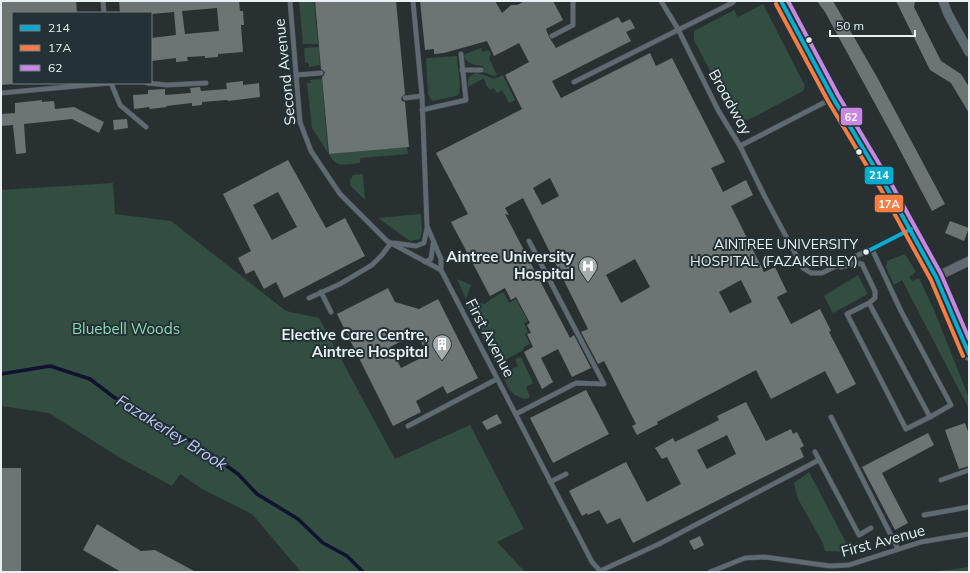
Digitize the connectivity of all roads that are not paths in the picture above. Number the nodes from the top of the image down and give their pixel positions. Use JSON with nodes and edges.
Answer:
{"nodes":[{"id":1,"x":103,"y":1,"type":"edge"},
{"id":2,"x":290,"y":1,"type":"edge"},
{"id":3,"x":413,"y":1,"type":"edge"},
{"id":4,"x":573,"y":1,"type":"edge"},
{"id":5,"x":661,"y":1,"type":"edge"},
{"id":6,"x":734,"y":1,"type":"edge"},
{"id":7,"x":781,"y":1,"type":"edge"},
{"id":8,"x":943,"y":1,"type":"edge"},
{"id":9,"x":104,"y":12,"type":"edge"},
{"id":10,"x":678,"y":29,"type":"junction"},
{"id":11,"x":552,"y":36,"type":"dead end"},
{"id":12,"x":969,"y":52,"type":"edge"},
{"id":13,"x":461,"y":54,"type":"dead end"},
{"id":14,"x":462,"y":70,"type":"junction"},
{"id":15,"x":481,"y":70,"type":"dead end"},
{"id":16,"x":321,"y":73,"type":"dead end"},
{"id":17,"x":296,"y":75,"type":"junction"},
{"id":18,"x":574,"y":82,"type":"dead end"},
{"id":19,"x":152,"y":83,"type":"edge"},
{"id":20,"x":206,"y":83,"type":"dead end"},
{"id":21,"x":100,"y":84,"type":"edge"},
{"id":22,"x":111,"y":84,"type":"edge"},
{"id":23,"x":1,"y":93,"type":"edge"},
{"id":24,"x":422,"y":96,"type":"junction"},
{"id":25,"x":405,"y":98,"type":"dead end"},
{"id":26,"x":833,"y":98,"type":"junction"},
{"id":27,"x":422,"y":110,"type":"junction"},
{"id":28,"x":146,"y":127,"type":"dead end"},
{"id":29,"x":740,"y":146,"type":"junction"},
{"id":30,"x":427,"y":226,"type":"junction"},
{"id":31,"x":911,"y":229,"type":"junction"},
{"id":32,"x":529,"y":241,"type":"dead end"},
{"id":33,"x":389,"y":242,"type":"junction"},
{"id":34,"x":434,"y":242,"type":"junction"},
{"id":35,"x":872,"y":249,"type":"junction"},
{"id":36,"x":969,"y":261,"type":"edge"},
{"id":37,"x":425,"y":262,"type":"junction"},
{"id":38,"x":833,"y":269,"type":"junction"},
{"id":39,"x":441,"y":270,"type":"junction"},
{"id":40,"x":936,"y":276,"type":"junction"},
{"id":41,"x":321,"y":292,"type":"junction"},
{"id":42,"x":310,"y":298,"type":"dead end"},
{"id":43,"x":869,"y":302,"type":"junction"},
{"id":44,"x":331,"y":312,"type":"dead end"},
{"id":45,"x":969,"y":354,"type":"edge"},
{"id":46,"x":497,"y":379,"type":"junction"},
{"id":47,"x":516,"y":414,"type":"junction"},
{"id":48,"x":831,"y":417,"type":"dead end"},
{"id":49,"x":930,"y":417,"type":"junction"},
{"id":50,"x":408,"y":426,"type":"dead end"},
{"id":51,"x":815,"y":452,"type":"dead end"},
{"id":52,"x":819,"y":460,"type":"junction"},
{"id":53,"x":969,"y":470,"type":"edge"},
{"id":54,"x":566,"y":474,"type":"dead end"},
{"id":55,"x":941,"y":480,"type":"dead end"},
{"id":56,"x":550,"y":482,"type":"junction"},
{"id":57,"x":969,"y":507,"type":"edge"},
{"id":58,"x":924,"y":515,"type":"dead end"},
{"id":59,"x":871,"y":528,"type":"dead end"},
{"id":60,"x":969,"y":534,"type":"edge"},
{"id":61,"x":898,"y":549,"type":"junction"},
{"id":62,"x":600,"y":572,"type":"edge"},
{"id":63,"x":710,"y":572,"type":"edge"}],
"edges":[{"from":1,"to":9,"type":"lane"},
{"from":2,"to":17,"type":"lane","name":"Second Avenue"},
{"from":3,"to":24,"type":"lane","name":"First Avenue"},
{"from":4,"to":11,"type":"lane"},
{"from":5,"to":10,"type":"lane","name":"Broadway"},
{"from":6,"to":10,"type":"lane"},
{"from":7,"to":26,"type":"street"},
{"from":8,"to":12,"type":"street"},
{"from":10,"to":18,"type":"lane"},
{"from":10,"to":29,"type":"lane","name":"Broadway"},
{"from":13,"to":14,"type":"lane"},
{"from":14,"to":15,"type":"lane"},
{"from":14,"to":27,"type":"lane"},
{"from":16,"to":17,"type":"lane"},
{"from":17,"to":33,"type":"lane","name":"Second Avenue"},
{"from":19,"to":20,"type":"lane"},
{"from":21,"to":23,"type":"lane"},
{"from":22,"to":28,"type":"lane"},
{"from":24,"to":25,"type":"lane"},
{"from":24,"to":27,"type":"lane","name":"First Avenue"},
{"from":26,"to":29,"type":"lane","name":"Broadway"},
{"from":26,"to":31,"type":"street"},
{"from":27,"to":30,"type":"lane","name":"First Avenue"},
{"from":29,"to":38,"type":"lane"},
{"from":30,"to":33,"type":"lane"},
{"from":30,"to":34,"type":"lane","name":"First Avenue"},
{"from":31,"to":35,"type":"lane"},
{"from":31,"to":40,"type":"street"},
{"from":32,"to":47,"type":"lane"},
{"from":33,"to":37,"type":"lane","name":"Second Avenue"},
{"from":33,"to":41,"type":"lane"},
{"from":34,"to":37,"type":"lane"},
{"from":34,"to":39,"type":"lane","name":"First Avenue"},
{"from":35,"to":38,"type":"lane"},
{"from":35,"to":49,"type":"lane"},
{"from":36,"to":40,"type":"street"},
{"from":37,"to":39,"type":"lane","name":"Second Avenue"},
{"from":38,"to":43,"type":"lane"},
{"from":39,"to":46,"type":"lane","name":"First Avenue"},
{"from":40,"to":45,"type":"street"},
{"from":41,"to":42,"type":"lane"},
{"from":41,"to":44,"type":"lane"},
{"from":43,"to":49,"type":"lane"},
{"from":43,"to":49,"type":"lane"},
{"from":46,"to":47,"type":"lane","name":"First Avenue"},
{"from":46,"to":50,"type":"lane"},
{"from":47,"to":56,"type":"lane","name":"First Avenue"},
{"from":48,"to":61,"type":"lane"},
{"from":51,"to":52,"type":"lane"},
{"from":52,"to":59,"type":"lane"},
{"from":52,"to":62,"type":"lane"},
{"from":53,"to":55,"type":"lane"},
{"from":54,"to":56,"type":"lane"},
{"from":56,"to":62,"type":"lane","name":"First Avenue"},
{"from":57,"to":58,"type":"lane"},
{"from":60,"to":61,"type":"lane","name":"First Avenue"},
{"from":61,"to":63,"type":"lane","name":"First Avenue"}]}
